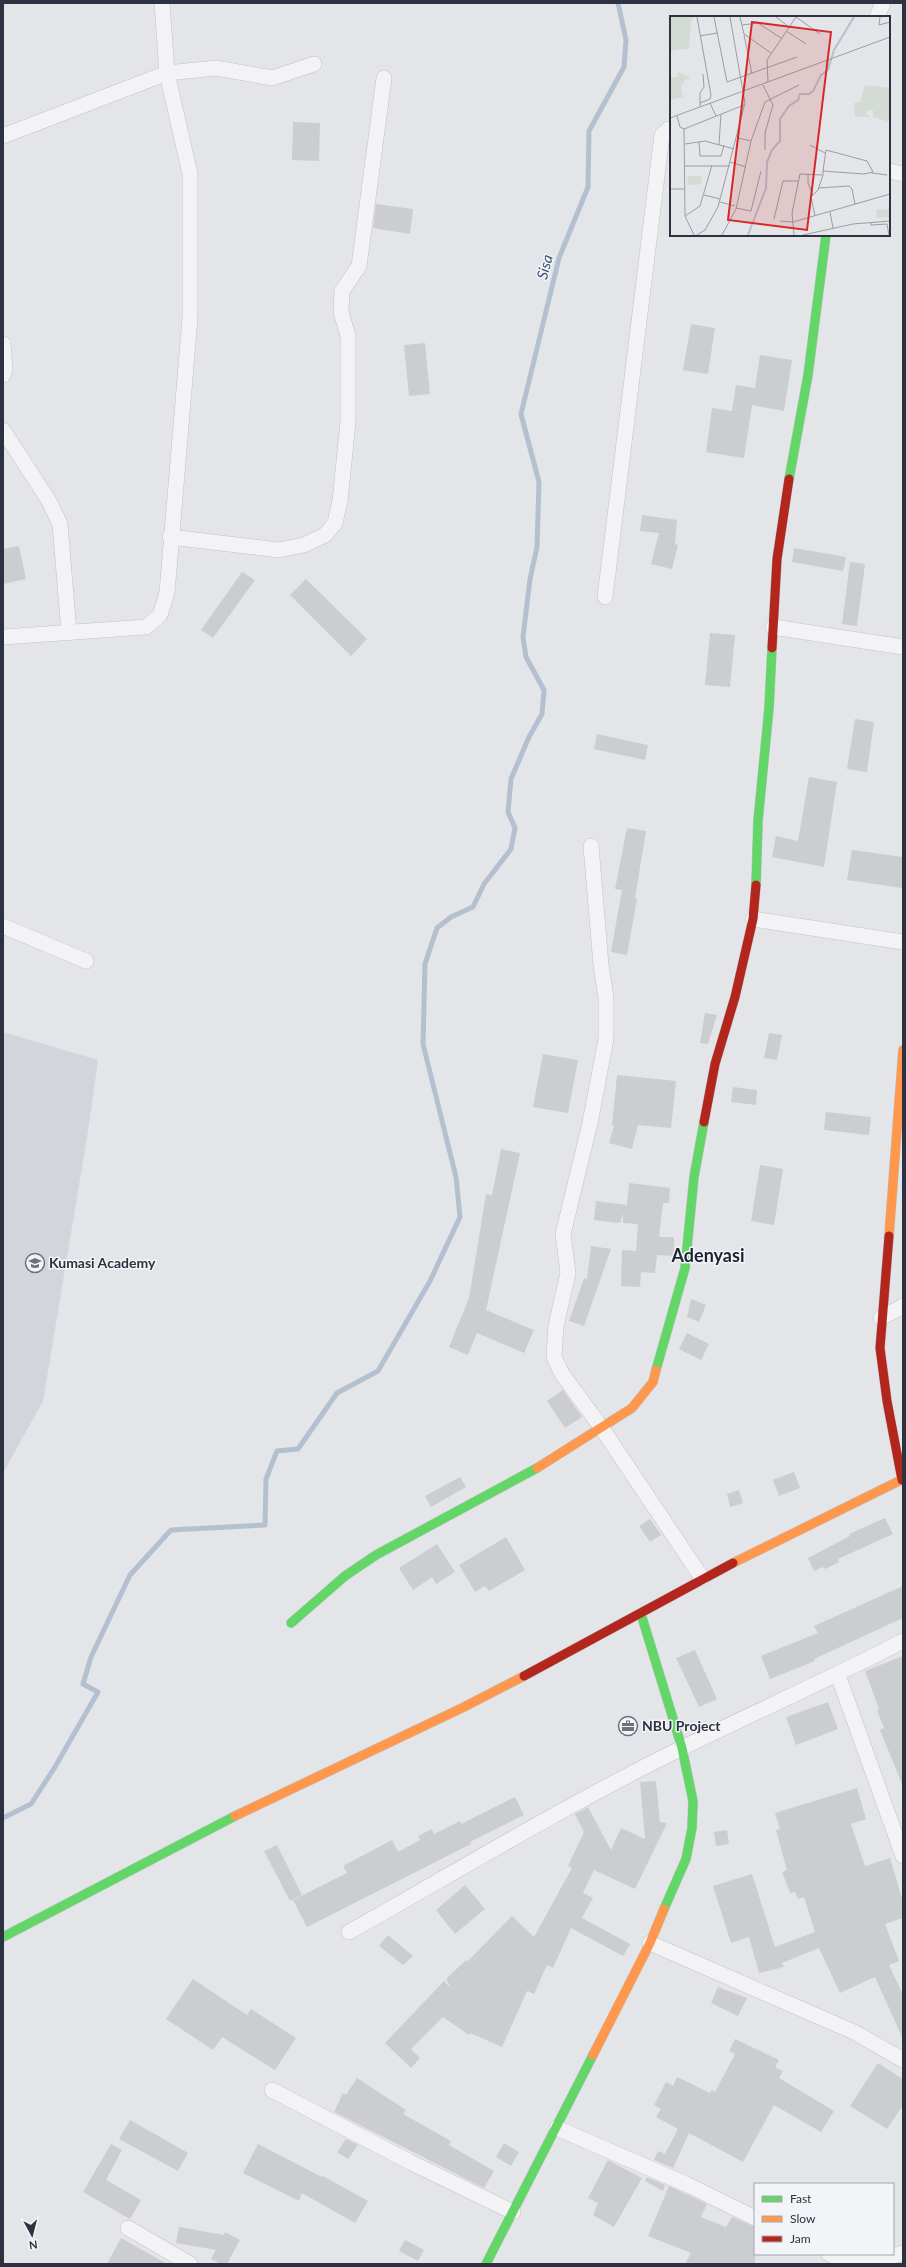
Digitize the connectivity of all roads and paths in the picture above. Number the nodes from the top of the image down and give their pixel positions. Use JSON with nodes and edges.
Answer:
{"nodes":[{"id":1,"x":162,"y":3,"type":"edge"},
{"id":2,"x":883,"y":3,"type":"edge"},
{"id":3,"x":877,"y":16,"type":"edge"},
{"id":4,"x":314,"y":64,"type":"dead end"},
{"id":5,"x":167,"y":73,"type":"junction"},
{"id":6,"x":384,"y":78,"type":"dead end"},
{"id":7,"x":670,"y":130,"type":"edge"},
{"id":8,"x":3,"y":136,"type":"edge"},
{"id":9,"x":890,"y":171,"type":"edge"},
{"id":10,"x":903,"y":174,"type":"edge"},
{"id":11,"x":826,"y":236,"type":"edge"},
{"id":12,"x":3,"y":344,"type":"edge"},
{"id":13,"x":3,"y":375,"type":"edge"},
{"id":14,"x":3,"y":430,"type":"edge"},
{"id":15,"x":170,"y":537,"type":"junction"},
{"id":16,"x":605,"y":597,"type":"dead end"},
{"id":17,"x":773,"y":627,"type":"junction"},
{"id":18,"x":69,"y":633,"type":"junction"},
{"id":19,"x":3,"y":637,"type":"edge"},
{"id":20,"x":903,"y":647,"type":"edge"},
{"id":21,"x":591,"y":846,"type":"dead end"},
{"id":22,"x":753,"y":919,"type":"junction"},
{"id":23,"x":3,"y":926,"type":"edge"},
{"id":24,"x":903,"y":942,"type":"edge"},
{"id":25,"x":86,"y":961,"type":"dead end"},
{"id":26,"x":903,"y":1050,"type":"edge"},
{"id":27,"x":903,"y":1306,"type":"edge"},
{"id":28,"x":881,"y":1318,"type":"junction"},
{"id":29,"x":601,"y":1427,"type":"junction"},
{"id":30,"x":903,"y":1481,"type":"edge"},
{"id":31,"x":702,"y":1578,"type":"junction"},
{"id":32,"x":641,"y":1614,"type":"junction"},
{"id":33,"x":291,"y":1623,"type":"dead end"},
{"id":34,"x":903,"y":1641,"type":"edge"},
{"id":35,"x":838,"y":1675,"type":"junction"},
{"id":36,"x":682,"y":1748,"type":"junction"},
{"id":37,"x":903,"y":1856,"type":"edge"},
{"id":38,"x":349,"y":1932,"type":"dead end"},
{"id":39,"x":3,"y":1937,"type":"edge"},
{"id":40,"x":650,"y":1943,"type":"junction"},
{"id":41,"x":903,"y":2060,"type":"edge"},
{"id":42,"x":272,"y":2090,"type":"dead end"},
{"id":43,"x":557,"y":2128,"type":"junction"},
{"id":44,"x":513,"y":2212,"type":"junction"},
{"id":45,"x":754,"y":2218,"type":"edge"},
{"id":46,"x":128,"y":2228,"type":"dead end"},
{"id":47,"x":903,"y":2253,"type":"edge"},
{"id":48,"x":831,"y":2255,"type":"edge"},
{"id":49,"x":492,"y":2262,"type":"edge"},
{"id":50,"x":190,"y":2264,"type":"edge"}],
"edges":[{"from":1,"to":5,"type":"street"},
{"from":2,"to":3,"type":"street"},
{"from":4,"to":5,"type":"street"},
{"from":5,"to":8,"type":"street"},
{"from":5,"to":15,"type":"street"},
{"from":6,"to":15,"type":"street"},
{"from":7,"to":16,"type":"street"},
{"from":9,"to":10,"type":"street"},
{"from":11,"to":17,"type":"street"},
{"from":12,"to":13,"type":"street"},
{"from":14,"to":18,"type":"street"},
{"from":15,"to":18,"type":"street"},
{"from":17,"to":20,"type":"street"},
{"from":17,"to":22,"type":"street"},
{"from":18,"to":19,"type":"street"},
{"from":21,"to":29,"type":"street"},
{"from":22,"to":24,"type":"street"},
{"from":22,"to":29,"type":"street"},
{"from":23,"to":25,"type":"street"},
{"from":26,"to":28,"type":"street"},
{"from":27,"to":28,"type":"street"},
{"from":28,"to":30,"type":"street"},
{"from":29,"to":31,"type":"street"},
{"from":29,"to":33,"type":"street"},
{"from":30,"to":31,"type":"street"},
{"from":31,"to":32,"type":"street"},
{"from":32,"to":36,"type":"street"},
{"from":32,"to":39,"type":"street"},
{"from":34,"to":35,"type":"street"},
{"from":35,"to":36,"type":"street"},
{"from":35,"to":37,"type":"street"},
{"from":36,"to":38,"type":"street"},
{"from":36,"to":40,"type":"street"},
{"from":40,"to":41,"type":"street"},
{"from":40,"to":43,"type":"street"},
{"from":42,"to":44,"type":"street"},
{"from":43,"to":44,"type":"street"},
{"from":43,"to":45,"type":"street"},
{"from":44,"to":49,"type":"street"},
{"from":46,"to":50,"type":"street"},
{"from":47,"to":48,"type":"street"}]}
